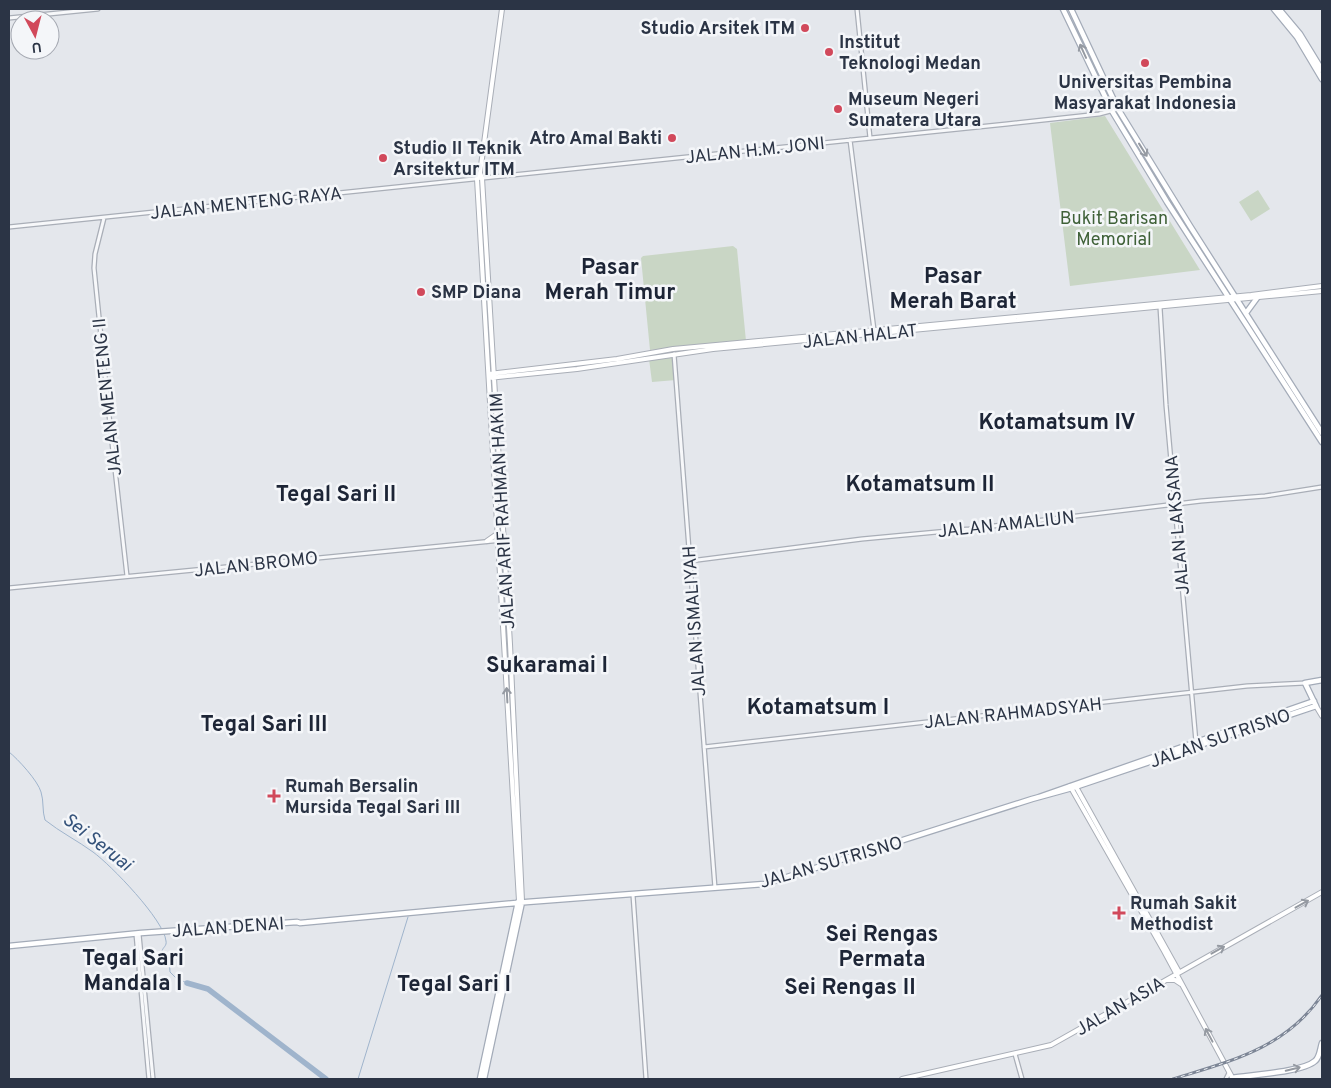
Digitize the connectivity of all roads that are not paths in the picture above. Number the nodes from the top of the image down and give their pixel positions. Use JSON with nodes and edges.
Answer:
{"nodes":[{"id":1,"x":98,"y":9,"type":"edge"},
{"id":2,"x":502,"y":9,"type":"edge"},
{"id":3,"x":857,"y":9,"type":"edge"},
{"id":4,"x":1063,"y":9,"type":"edge"},
{"id":5,"x":1071,"y":9,"type":"edge"},
{"id":6,"x":1274,"y":9,"type":"edge"},
{"id":7,"x":1279,"y":9,"type":"edge"},
{"id":8,"x":9,"y":18,"type":"edge"},
{"id":9,"x":1322,"y":74,"type":"edge"},
{"id":10,"x":1118,"y":109,"type":"junction"},
{"id":11,"x":1112,"y":111,"type":"junction"},
{"id":12,"x":870,"y":138,"type":"junction"},
{"id":13,"x":850,"y":140,"type":"junction"},
{"id":14,"x":480,"y":173,"type":"junction"},
{"id":15,"x":1158,"y":174,"type":"junction"},
{"id":16,"x":1152,"y":177,"type":"junction"},
{"id":17,"x":482,"y":178,"type":"junction"},
{"id":18,"x":477,"y":179,"type":"junction"},
{"id":19,"x":104,"y":218,"type":"junction"},
{"id":20,"x":9,"y":227,"type":"edge"},
{"id":21,"x":1188,"y":228,"type":"junction"},
{"id":22,"x":1322,"y":286,"type":"edge"},
{"id":23,"x":1322,"y":291,"type":"edge"},
{"id":24,"x":1233,"y":298,"type":"junction"},
{"id":25,"x":1257,"y":298,"type":"junction"},
{"id":26,"x":1160,"y":307,"type":"junction"},
{"id":27,"x":1246,"y":313,"type":"junction"},
{"id":28,"x":874,"y":332,"type":"junction"},
{"id":29,"x":674,"y":354,"type":"junction"},
{"id":30,"x":491,"y":376,"type":"junction"},
{"id":31,"x":1322,"y":433,"type":"edge"},
{"id":32,"x":1322,"y":442,"type":"edge"},
{"id":33,"x":495,"y":483,"type":"junction"},
{"id":34,"x":500,"y":483,"type":"junction"},
{"id":35,"x":1322,"y":487,"type":"edge"},
{"id":36,"x":1175,"y":504,"type":"junction"},
{"id":37,"x":497,"y":533,"type":"junction"},
{"id":38,"x":498,"y":540,"type":"junction"},
{"id":39,"x":503,"y":540,"type":"junction"},
{"id":40,"x":487,"y":541,"type":"junction"},
{"id":41,"x":690,"y":561,"type":"junction"},
{"id":42,"x":127,"y":576,"type":"junction"},
{"id":43,"x":9,"y":588,"type":"edge"},
{"id":44,"x":1322,"y":680,"type":"edge"},
{"id":45,"x":1305,"y":682,"type":"junction"},
{"id":46,"x":1191,"y":694,"type":"junction"},
{"id":47,"x":1315,"y":704,"type":"junction"},
{"id":48,"x":1322,"y":716,"type":"edge"},
{"id":49,"x":1196,"y":742,"type":"junction"},
{"id":50,"x":704,"y":747,"type":"junction"},
{"id":51,"x":1073,"y":786,"type":"junction"},
{"id":52,"x":715,"y":888,"type":"junction"},
{"id":53,"x":1322,"y":892,"type":"edge"},
{"id":54,"x":633,"y":894,"type":"junction"},
{"id":55,"x":522,"y":902,"type":"junction"},
{"id":56,"x":138,"y":934,"type":"junction"},
{"id":57,"x":9,"y":946,"type":"edge"},
{"id":58,"x":1177,"y":972,"type":"junction"},
{"id":59,"x":1165,"y":980,"type":"junction"},
{"id":60,"x":1182,"y":985,"type":"junction"},
{"id":61,"x":1322,"y":1043,"type":"edge"},
{"id":62,"x":1015,"y":1054,"type":"junction"},
{"id":63,"x":1231,"y":1077,"type":"edge"},
{"id":64,"x":149,"y":1079,"type":"edge"},
{"id":65,"x":153,"y":1079,"type":"edge"},
{"id":66,"x":480,"y":1079,"type":"edge"},
{"id":67,"x":484,"y":1079,"type":"edge"},
{"id":68,"x":646,"y":1079,"type":"edge"},
{"id":69,"x":902,"y":1079,"type":"edge"},
{"id":70,"x":1022,"y":1079,"type":"edge"},
{"id":71,"x":1226,"y":1079,"type":"edge"}],
"edges":[{"from":1,"to":8,"type":"street"},
{"from":2,"to":14,"type":"main road"},
{"from":3,"to":12,"type":"street"},
{"from":11,"to":4,"type":"main road","one_way":true},
{"from":5,"to":10,"type":"main road"},
{"from":6,"to":9,"type":"main road"},
{"from":7,"to":9,"type":"main road"},
{"from":10,"to":11,"type":"street","name":"JALAN H.M. JONI"},
{"from":10,"to":15,"type":"main road","one_way":true},
{"from":11,"to":12,"type":"street","name":"JALAN H.M. JONI"},
{"from":11,"to":16,"type":"main road"},
{"from":12,"to":13,"type":"street","name":"JALAN H.M. JONI"},
{"from":13,"to":17,"type":"street","name":"JALAN H.M. JONI"},
{"from":13,"to":28,"type":"street"},
{"from":14,"to":17,"type":"main road","name":"JALAN ARIF RAHMAN HAKIM"},
{"from":14,"to":18,"type":"main road"},
{"from":15,"to":16,"type":"main road"},
{"from":15,"to":21,"type":"main road"},
{"from":16,"to":21,"type":"main road"},
{"from":17,"to":18,"type":"street","name":"JALAN MENTENG RAYA"},
{"from":17,"to":30,"type":"main road","name":"JALAN ARIF RAHMAN HAKIM"},
{"from":18,"to":19,"type":"street","name":"JALAN MENTENG RAYA"},
{"from":18,"to":30,"type":"main road","name":"JALAN ARIF RAHMAN HAKIM"},
{"from":19,"to":20,"type":"street","name":"JALAN MENTENG RAYA"},
{"from":19,"to":42,"type":"street","name":"JALAN MENTENG II"},
{"from":21,"to":24,"type":"main road"},
{"from":22,"to":24,"type":"main road"},
{"from":23,"to":25,"type":"main road"},
{"from":24,"to":25,"type":"main road"},
{"from":24,"to":26,"type":"main road","name":"JALAN HALAT"},
{"from":24,"to":27,"type":"main road"},
{"from":24,"to":28,"type":"main road","name":"JALAN HALAT"},
{"from":24,"to":32,"type":"main road"},
{"from":25,"to":27,"type":"main road"},
{"from":26,"to":28,"type":"main road","name":"JALAN HALAT"},
{"from":26,"to":36,"type":"street","name":"JALAN LAKSANA"},
{"from":27,"to":31,"type":"main road"},
{"from":28,"to":29,"type":"main road","name":"JALAN HALAT"},
{"from":28,"to":30,"type":"main road","name":"JALAN HALAT"},
{"from":29,"to":30,"type":"main road","name":"JALAN HALAT"},
{"from":29,"to":41,"type":"street","name":"JALAN ISMALIYAH"},
{"from":30,"to":33,"type":"main road","name":"JALAN ARIF RAHMAN HAKIM"},
{"from":30,"to":34,"type":"main road","name":"JALAN ARIF RAHMAN HAKIM"},
{"from":33,"to":34,"type":"main road"},
{"from":33,"to":37,"type":"main road","name":"JALAN ARIF RAHMAN HAKIM"},
{"from":34,"to":39,"type":"main road","name":"JALAN ARIF RAHMAN HAKIM"},
{"from":35,"to":36,"type":"street","name":"JALAN AMALIUN"},
{"from":36,"to":41,"type":"street","name":"JALAN AMALIUN"},
{"from":36,"to":46,"type":"street","name":"JALAN LAKSANA"},
{"from":37,"to":38,"type":"main road","name":"JALAN ARIF RAHMAN HAKIM"},
{"from":37,"to":40,"type":"main road"},
{"from":38,"to":39,"type":"street","name":"JALAN BROMO"},
{"from":38,"to":40,"type":"street","name":"JALAN BROMO"},
{"from":55,"to":38,"type":"main road","name":"JALAN ARIF RAHMAN HAKIM","one_way":true},
{"from":39,"to":55,"type":"main road","name":"JALAN ARIF RAHMAN HAKIM"},
{"from":40,"to":42,"type":"street","name":"JALAN BROMO"},
{"from":41,"to":50,"type":"street","name":"JALAN ISMALIYAH"},
{"from":42,"to":43,"type":"street","name":"JALAN BROMO"},
{"from":44,"to":45,"type":"main road","name":"JALAN RAHMADSYAH"},
{"from":45,"to":46,"type":"street","name":"JALAN RAHMADSYAH"},
{"from":45,"to":47,"type":"main road"},
{"from":46,"to":49,"type":"street","name":"JALAN LAKSANA"},
{"from":46,"to":50,"type":"street","name":"JALAN RAHMADSYAH"},
{"from":47,"to":48,"type":"main road"},
{"from":47,"to":49,"type":"main road","name":"JALAN SUTRISNO"},
{"from":47,"to":51,"type":"main road","name":"JALAN SUTRISNO"},
{"from":49,"to":51,"type":"main road","name":"JALAN SUTRISNO"},
{"from":50,"to":52,"type":"street","name":"JALAN ISMALIYAH"},
{"from":51,"to":52,"type":"main road","name":"JALAN SUTRISNO"},
{"from":51,"to":58,"type":"main road"},
{"from":52,"to":54,"type":"main road","name":"JALAN SUTRISNO"},
{"from":58,"to":53,"type":"main road","name":"JALAN ASIA","one_way":true},
{"from":54,"to":55,"type":"main road","name":"JALAN SUTRISNO"},
{"from":54,"to":68,"type":"street"},
{"from":55,"to":56,"type":"main road","name":"JALAN DENAI"},
{"from":55,"to":66,"type":"main road","name":"JALAN ARIF RAHMAN HAKIM"},
{"from":55,"to":67,"type":"main road","name":"JALAN ARIF RAHMAN HAKIM"},
{"from":56,"to":57,"type":"main road","name":"JALAN DENAI"},
{"from":56,"to":64,"type":"street"},
{"from":56,"to":65,"type":"street"},
{"from":58,"to":59,"type":"main road","name":"JALAN ASIA"},
{"from":58,"to":60,"type":"main road"},
{"from":59,"to":60,"type":"main road"},
{"from":59,"to":62,"type":"main road","name":"JALAN ASIA"},
{"from":63,"to":60,"type":"main road","one_way":true},
{"from":63,"to":61,"type":"main road","one_way":true},
{"from":62,"to":69,"type":"main road","name":"JALAN ASIA"},
{"from":62,"to":70,"type":"street"},
{"from":63,"to":71,"type":"street"}]}
